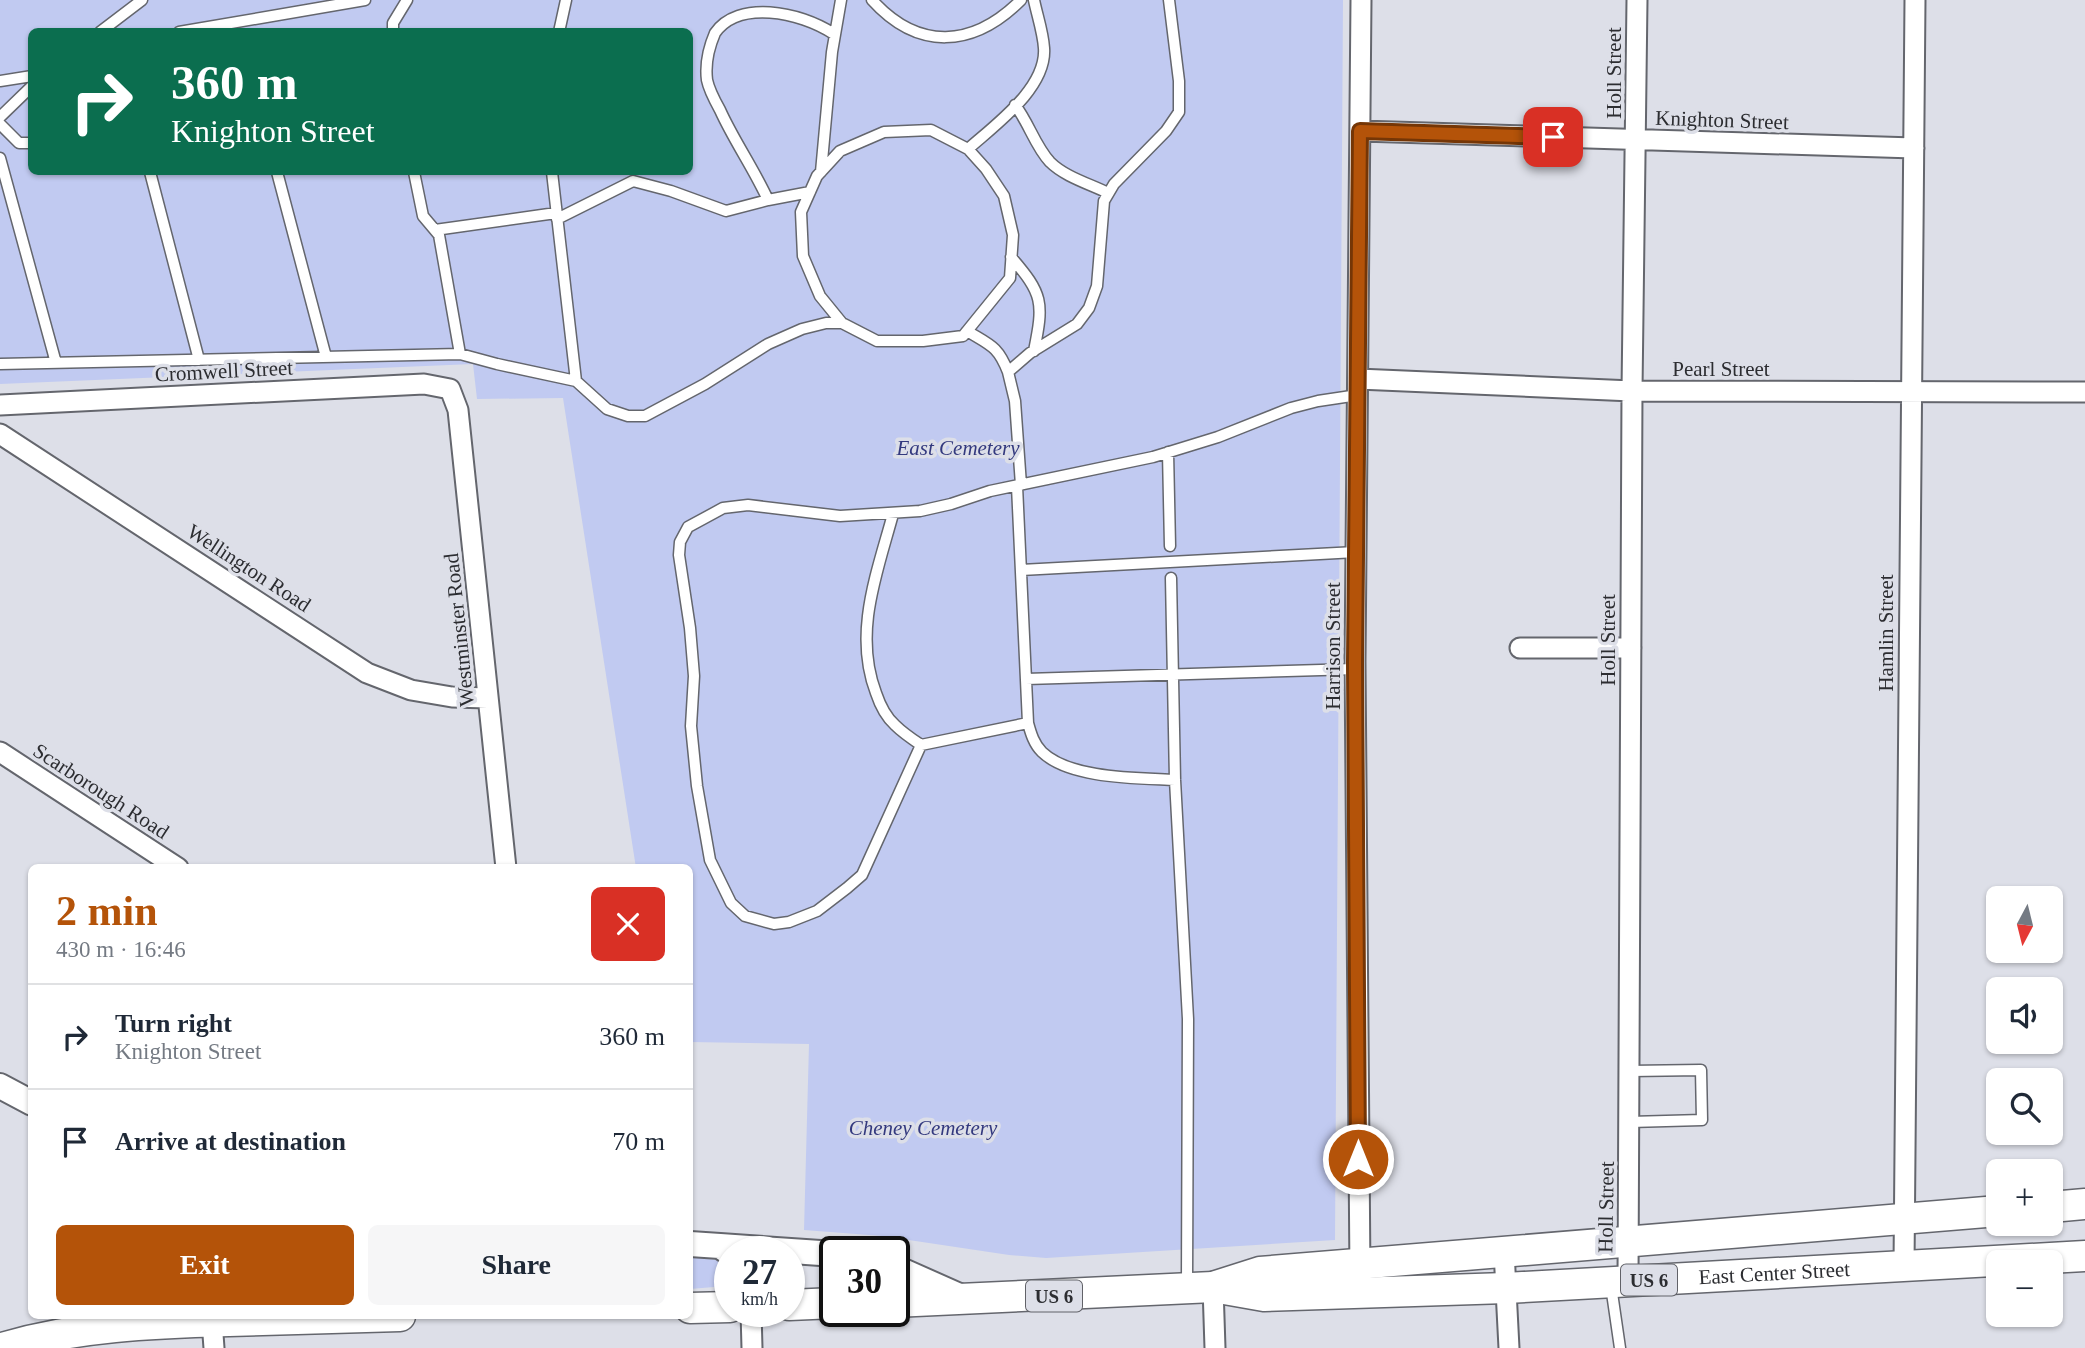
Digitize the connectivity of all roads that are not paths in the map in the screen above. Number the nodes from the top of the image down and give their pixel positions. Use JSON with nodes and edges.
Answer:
{"nodes":[{"id":1,"x":142,"y":0,"type":"edge"},
{"id":2,"x":365,"y":0,"type":"edge"},
{"id":3,"x":407,"y":0,"type":"edge"},
{"id":4,"x":566,"y":0,"type":"edge"},
{"id":5,"x":841,"y":0,"type":"edge"},
{"id":6,"x":872,"y":0,"type":"edge"},
{"id":7,"x":1021,"y":0,"type":"edge"},
{"id":8,"x":1034,"y":0,"type":"edge"},
{"id":9,"x":1170,"y":0,"type":"edge"},
{"id":10,"x":1361,"y":0,"type":"edge"},
{"id":11,"x":1637,"y":0,"type":"edge"},
{"id":12,"x":1915,"y":0,"type":"edge"},
{"id":13,"x":105,"y":28,"type":"edge"},
{"id":14,"x":202,"y":28,"type":"edge"},
{"id":15,"x":393,"y":28,"type":"edge"},
{"id":16,"x":560,"y":28,"type":"edge"},
{"id":17,"x":834,"y":34,"type":"junction"},
{"id":18,"x":28,"y":77,"type":"edge"},
{"id":19,"x":0,"y":81,"type":"edge"},
{"id":20,"x":28,"y":90,"type":"edge"},
{"id":21,"x":1015,"y":105,"type":"junction"},
{"id":22,"x":0,"y":117,"type":"edge"},
{"id":23,"x":0,"y":124,"type":"edge"},
{"id":24,"x":1360,"y":131,"type":"junction"},
{"id":25,"x":1636,"y":140,"type":"junction"},
{"id":26,"x":28,"y":143,"type":"edge"},
{"id":27,"x":1914,"y":148,"type":"junction"},
{"id":28,"x":968,"y":149,"type":"junction"},
{"id":29,"x":0,"y":158,"type":"edge"},
{"id":30,"x":821,"y":173,"type":"junction"},
{"id":31,"x":151,"y":175,"type":"edge"},
{"id":32,"x":278,"y":175,"type":"edge"},
{"id":33,"x":415,"y":175,"type":"edge"},
{"id":34,"x":552,"y":175,"type":"edge"},
{"id":35,"x":810,"y":192,"type":"junction"},
{"id":36,"x":1108,"y":193,"type":"junction"},
{"id":37,"x":768,"y":200,"type":"junction"},
{"id":38,"x":557,"y":216,"type":"junction"},
{"id":39,"x":435,"y":230,"type":"junction"},
{"id":40,"x":1011,"y":257,"type":"junction"},
{"id":41,"x":842,"y":323,"type":"junction"},
{"id":42,"x":967,"y":331,"type":"junction"},
{"id":43,"x":1034,"y":351,"type":"junction"},
{"id":44,"x":460,"y":354,"type":"junction"},
{"id":45,"x":326,"y":357,"type":"junction"},
{"id":46,"x":199,"y":360,"type":"junction"},
{"id":47,"x":56,"y":363,"type":"junction"},
{"id":48,"x":0,"y":364,"type":"edge"},
{"id":49,"x":1008,"y":372,"type":"junction"},
{"id":50,"x":576,"y":381,"type":"junction"},
{"id":51,"x":1358,"y":387,"type":"junction"},
{"id":52,"x":450,"y":389,"type":"joint"},
{"id":53,"x":1632,"y":391,"type":"junction"},
{"id":54,"x":1910,"y":392,"type":"junction"},
{"id":55,"x":2085,"y":392,"type":"edge"},
{"id":56,"x":0,"y":405,"type":"edge"},
{"id":57,"x":0,"y":434,"type":"edge"},
{"id":58,"x":1168,"y":452,"type":"junction"},
{"id":59,"x":1019,"y":486,"type":"junction"},
{"id":60,"x":893,"y":514,"type":"junction"},
{"id":61,"x":1170,"y":547,"type":"dead end"},
{"id":62,"x":1356,"y":552,"type":"junction"},
{"id":63,"x":1021,"y":570,"type":"junction"},
{"id":64,"x":1171,"y":578,"type":"dead end"},
{"id":65,"x":1520,"y":648,"type":"dead end"},
{"id":66,"x":1631,"y":648,"type":"junction"},
{"id":67,"x":1355,"y":669,"type":"junction"},
{"id":68,"x":1173,"y":674,"type":"junction"},
{"id":69,"x":1026,"y":679,"type":"junction"},
{"id":70,"x":488,"y":698,"type":"junction"},
{"id":71,"x":1028,"y":723,"type":"junction"},
{"id":72,"x":921,"y":745,"type":"junction"},
{"id":73,"x":0,"y":752,"type":"edge"},
{"id":74,"x":1175,"y":780,"type":"junction"},
{"id":75,"x":172,"y":864,"type":"edge"},
{"id":76,"x":506,"y":864,"type":"edge"},
{"id":77,"x":1630,"y":1071,"type":"junction"},
{"id":78,"x":0,"y":1086,"type":"edge"},
{"id":79,"x":28,"y":1101,"type":"edge"},
{"id":80,"x":1630,"y":1122,"type":"junction"},
{"id":81,"x":2085,"y":1204,"type":"edge"},
{"id":82,"x":2063,"y":1206,"type":"edge"},
{"id":83,"x":1986,"y":1212,"type":"edge"},
{"id":84,"x":1905,"y":1219,"type":"junction"},
{"id":85,"x":1629,"y":1241,"type":"junction"},
{"id":86,"x":693,"y":1244,"type":"edge"},
{"id":87,"x":714,"y":1247,"type":"edge"},
{"id":88,"x":1504,"y":1251,"type":"junction"},
{"id":89,"x":2085,"y":1256,"type":"edge"},
{"id":90,"x":1904,"y":1266,"type":"junction"},
{"id":91,"x":910,"y":1273,"type":"edge"},
{"id":92,"x":1360,"y":1278,"type":"junction"},
{"id":93,"x":1619,"y":1282,"type":"junction"},
{"id":94,"x":1200,"y":1288,"type":"junction"},
{"id":95,"x":1506,"y":1288,"type":"junction"},
{"id":96,"x":967,"y":1300,"type":"junction"},
{"id":97,"x":910,"y":1302,"type":"edge"},
{"id":98,"x":693,"y":1307,"type":"edge"},
{"id":99,"x":714,"y":1307,"type":"edge"},
{"id":100,"x":370,"y":1319,"type":"edge"},
{"id":101,"x":113,"y":1321,"type":"edge"},
{"id":102,"x":751,"y":1327,"type":"edge"},
{"id":103,"x":213,"y":1335,"type":"edge"},
{"id":104,"x":66,"y":1340,"type":"edge"},
{"id":105,"x":2,"y":1348,"type":"edge"},
{"id":106,"x":752,"y":1348,"type":"edge"},
{"id":107,"x":1215,"y":1348,"type":"edge"},
{"id":108,"x":1509,"y":1348,"type":"edge"},
{"id":109,"x":1620,"y":1348,"type":"edge"}],
"edges":[{"from":1,"to":13,"type":"lane"},
{"from":2,"to":14,"type":"lane"},
{"from":3,"to":15,"type":"lane"},
{"from":4,"to":16,"type":"lane"},
{"from":5,"to":17,"type":"lane"},
{"from":6,"to":7,"type":"lane"},
{"from":8,"to":21,"type":"lane"},
{"from":9,"to":36,"type":"lane"},
{"from":10,"to":24,"type":"street","name":"Harrison Street"},
{"from":11,"to":25,"type":"street","name":"Holl Street"},
{"from":12,"to":27,"type":"street","name":"Hamlin Street"},
{"from":17,"to":30,"type":"lane"},
{"from":17,"to":37,"type":"lane"},
{"from":18,"to":19,"type":"lane"},
{"from":20,"to":22,"type":"lane"},
{"from":21,"to":28,"type":"lane"},
{"from":21,"to":36,"type":"lane"},
{"from":23,"to":26,"type":"lane"},
{"from":24,"to":25,"type":"street","name":"Knighton Street"},
{"from":24,"to":51,"type":"street","name":"Harrison Street"},
{"from":25,"to":27,"type":"street","name":"Knighton Street"},
{"from":25,"to":53,"type":"street","name":"Holl Street"},
{"from":27,"to":54,"type":"street","name":"Hamlin Street"},
{"from":28,"to":30,"type":"lane"},
{"from":28,"to":40,"type":"lane"},
{"from":29,"to":47,"type":"lane"},
{"from":30,"to":35,"type":"lane"},
{"from":31,"to":46,"type":"lane"},
{"from":32,"to":45,"type":"lane"},
{"from":33,"to":39,"type":"lane"},
{"from":34,"to":38,"type":"lane"},
{"from":35,"to":37,"type":"lane"},
{"from":35,"to":41,"type":"lane"},
{"from":36,"to":43,"type":"lane"},
{"from":37,"to":38,"type":"lane"},
{"from":38,"to":39,"type":"lane"},
{"from":38,"to":50,"type":"lane"},
{"from":39,"to":44,"type":"lane"},
{"from":40,"to":42,"type":"lane"},
{"from":40,"to":43,"type":"lane"},
{"from":41,"to":42,"type":"lane"},
{"from":41,"to":50,"type":"lane"},
{"from":42,"to":49,"type":"lane"},
{"from":43,"to":49,"type":"lane"},
{"from":44,"to":45,"type":"lane"},
{"from":44,"to":50,"type":"lane"},
{"from":45,"to":46,"type":"lane"},
{"from":46,"to":47,"type":"lane"},
{"from":47,"to":48,"type":"lane"},
{"from":49,"to":59,"type":"lane"},
{"from":51,"to":53,"type":"street","name":"Pearl Street"},
{"from":51,"to":58,"type":"lane"},
{"from":51,"to":62,"type":"street","name":"Harrison Street"},
{"from":52,"to":56,"type":"street","name":"Cromwell Street"},
{"from":52,"to":70,"type":"street","name":"Westminster Road"},
{"from":53,"to":54,"type":"street","name":"Pearl Street"},
{"from":53,"to":66,"type":"street","name":"Holl Street"},
{"from":54,"to":55,"type":"street","name":"Pearl Street"},
{"from":54,"to":84,"type":"street","name":"Hamlin Street"},
{"from":57,"to":70,"type":"street","name":"Wellington Road"},
{"from":58,"to":59,"type":"lane"},
{"from":58,"to":61,"type":"lane"},
{"from":59,"to":60,"type":"lane"},
{"from":59,"to":63,"type":"lane"},
{"from":60,"to":72,"type":"lane"},
{"from":60,"to":72,"type":"lane"},
{"from":62,"to":63,"type":"lane"},
{"from":62,"to":67,"type":"street","name":"Harrison Street"},
{"from":63,"to":69,"type":"lane"},
{"from":64,"to":68,"type":"lane"},
{"from":65,"to":66,"type":"street"},
{"from":66,"to":77,"type":"street","name":"Holl Street"},
{"from":67,"to":68,"type":"lane"},
{"from":67,"to":92,"type":"street","name":"Harrison Street"},
{"from":68,"to":69,"type":"lane"},
{"from":68,"to":74,"type":"lane"},
{"from":69,"to":71,"type":"lane"},
{"from":70,"to":76,"type":"street","name":"Westminster Road"},
{"from":71,"to":72,"type":"lane"},
{"from":71,"to":74,"type":"lane"},
{"from":73,"to":75,"type":"street","name":"Scarborough Road"},
{"from":74,"to":94,"type":"lane"},
{"from":77,"to":80,"type":"street","name":"Holl Street"},
{"from":77,"to":80,"type":"lane"},
{"from":78,"to":79,"type":"street"},
{"from":80,"to":85,"type":"street","name":"Holl Street"},
{"from":81,"to":82,"type":"main road"},
{"from":83,"to":84,"type":"main road","name":"East Center Street","number":"US 6"},
{"from":84,"to":85,"type":"main road","name":"East Center Street","number":"US 6"},
{"from":84,"to":90,"type":"street","name":"Hamlin Street"},
{"from":85,"to":88,"type":"main road","name":"East Center Street","number":"US 6"},
{"from":85,"to":93,"type":"street","name":"Holl Street"},
{"from":86,"to":87,"type":"street"},
{"from":88,"to":92,"type":"main road","name":"East Center Street","number":"US 6"},
{"from":88,"to":95,"type":"street"},
{"from":89,"to":90,"type":"main road","name":"East Center Street","number":"US 6"},
{"from":90,"to":93,"type":"main road","name":"East Center Street","number":"US 6"},
{"from":91,"to":96,"type":"street"},
{"from":92,"to":94,"type":"main road","name":"East Center Street","number":"US 6"},
{"from":92,"to":95,"type":"main road","name":"East Center Street","number":"US 6"},
{"from":93,"to":95,"type":"main road","name":"East Center Street","number":"US 6"},
{"from":93,"to":109,"type":"lane"},
{"from":94,"to":96,"type":"main road","name":"East Center Street","number":"US 6"},
{"from":94,"to":107,"type":"street"},
{"from":95,"to":108,"type":"street"},
{"from":96,"to":97,"type":"main road","name":"East Center Street","number":"US 6"},
{"from":98,"to":99,"type":"main road"},
{"from":100,"to":103,"type":"main road"},
{"from":101,"to":103,"type":"main road"},
{"from":101,"to":104,"type":"main road"},
{"from":102,"to":106,"type":"street"},
{"from":104,"to":105,"type":"main road"}]}
